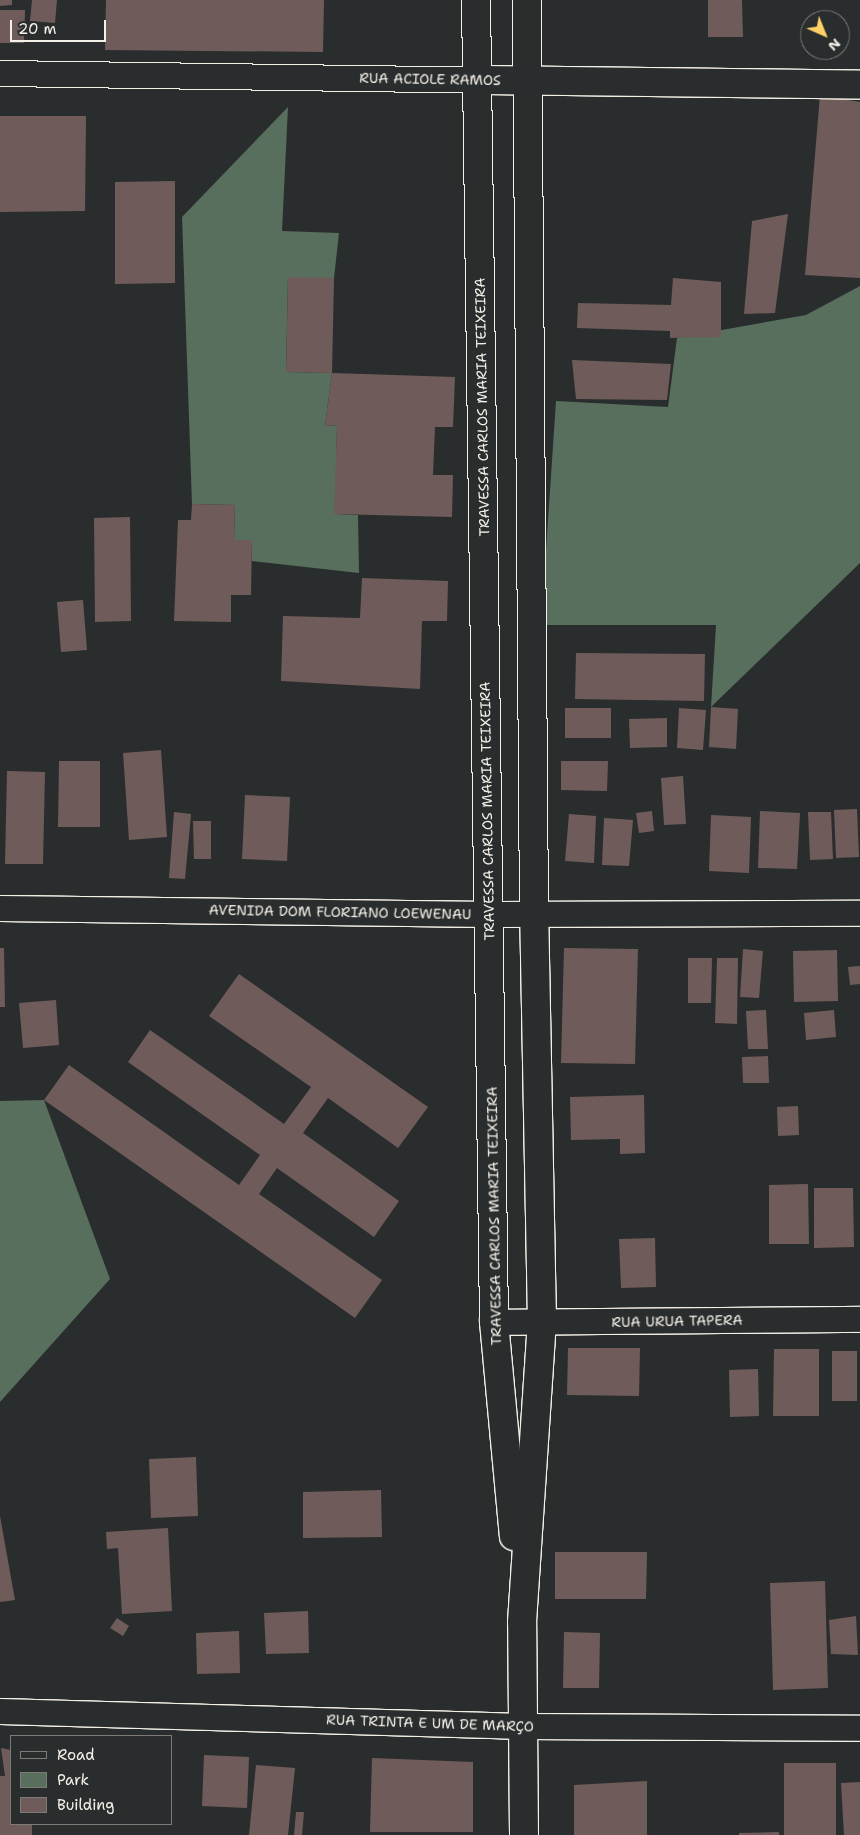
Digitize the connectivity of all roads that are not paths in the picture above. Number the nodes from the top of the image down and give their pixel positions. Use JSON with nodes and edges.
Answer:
{"nodes":[{"id":1,"x":476,"y":0,"type":"edge"},
{"id":2,"x":527,"y":0,"type":"edge"},
{"id":3,"x":0,"y":73,"type":"edge"},
{"id":4,"x":477,"y":80,"type":"junction"},
{"id":5,"x":528,"y":80,"type":"junction"},
{"id":6,"x":860,"y":85,"type":"edge"},
{"id":7,"x":0,"y":908,"type":"edge"},
{"id":8,"x":534,"y":912,"type":"junction"},
{"id":9,"x":860,"y":913,"type":"edge"},
{"id":10,"x":488,"y":914,"type":"junction"},
{"id":11,"x":860,"y":1319,"type":"edge"},
{"id":12,"x":494,"y":1322,"type":"junction"},
{"id":13,"x":542,"y":1322,"type":"junction"},
{"id":14,"x":522,"y":1622,"type":"junction"},
{"id":15,"x":0,"y":1712,"type":"edge"},
{"id":16,"x":522,"y":1726,"type":"junction"},
{"id":17,"x":860,"y":1728,"type":"edge"},
{"id":18,"x":524,"y":1835,"type":"edge"}],
"edges":[{"from":1,"to":4,"type":"main road","name":"TRAVESSA CARLOS MARIA TEIXEIRA"},
{"from":2,"to":5,"type":"main road","name":"TRAVESSA CARLOS MARIA TEIXEIRA"},
{"from":3,"to":4,"type":"street","name":"RUA ACIOLE RAMOS"},
{"from":4,"to":5,"type":"main road","name":"RUA ACIOLE RAMOS"},
{"from":4,"to":10,"type":"main road","name":"TRAVESSA CARLOS MARIA TEIXEIRA"},
{"from":5,"to":6,"type":"main road","name":"RUA ACIOLE RAMOS"},
{"from":5,"to":8,"type":"main road","name":"TRAVESSA CARLOS MARIA TEIXEIRA"},
{"from":7,"to":10,"type":"street","name":"AVENIDA DOM FLORIANO LOEWENAU"},
{"from":8,"to":9,"type":"street","name":"AVENIDA DOM FLORIANO LOEWENAU"},
{"from":8,"to":10,"type":"street","name":"AVENIDA DOM FLORIANO LOEWENAU"},
{"from":8,"to":13,"type":"main road","name":"TRAVESSA CARLOS MARIA TEIXEIRA"},
{"from":10,"to":12,"type":"main road","name":"TRAVESSA CARLOS MARIA TEIXEIRA"},
{"from":11,"to":13,"type":"street","name":"RUA URUA TAPERA"},
{"from":12,"to":13,"type":"street","name":"RUA URUA TAPERA"},
{"from":12,"to":14,"type":"main road","name":"TRAVESSA CARLOS MARIA TEIXEIRA"},
{"from":13,"to":14,"type":"main road","name":"TRAVESSA CARLOS MARIA TEIXEIRA"},
{"from":14,"to":16,"type":"main road","name":"TRAVESSA CARLOS MARIA TEIXEIRA"},
{"from":15,"to":16,"type":"street","name":"RUA TRINTA E UM DE MARÇO"},
{"from":16,"to":17,"type":"street","name":"RUA TRINTA E UM DE MARÇO"},
{"from":16,"to":18,"type":"main road","name":"TRAVESSA CARLOS MARIA TEIXEIRA"}]}
